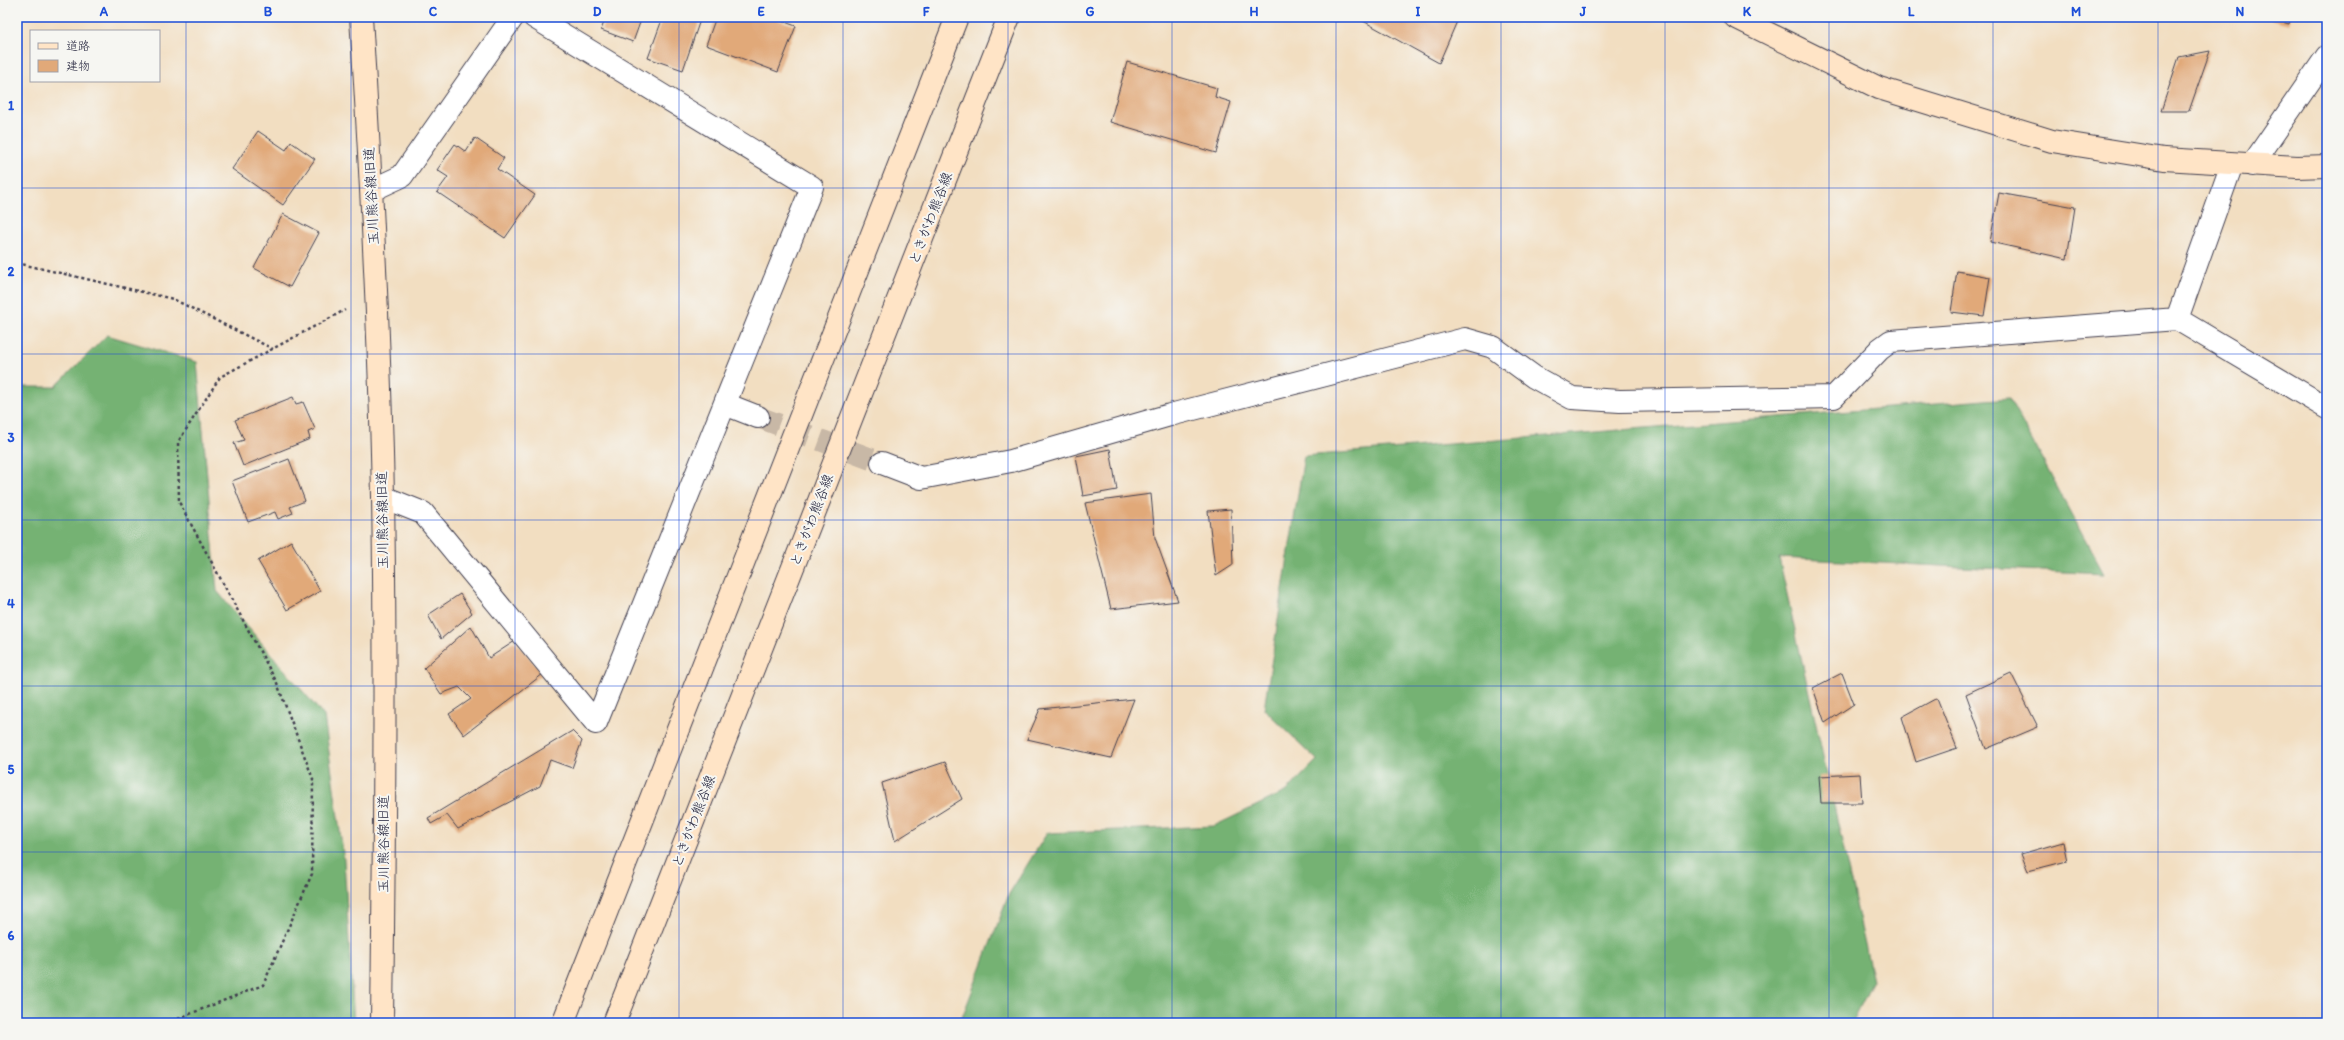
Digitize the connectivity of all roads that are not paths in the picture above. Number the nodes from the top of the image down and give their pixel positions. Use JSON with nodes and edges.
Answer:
{"nodes":[{"id":1,"x":361,"y":17,"type":"edge"},
{"id":2,"x":514,"y":17,"type":"edge"},
{"id":3,"x":534,"y":17,"type":"edge"},
{"id":4,"x":957,"y":17,"type":"edge"},
{"id":5,"x":1009,"y":17,"type":"edge"},
{"id":6,"x":1734,"y":17,"type":"edge"},
{"id":7,"x":2327,"y":56,"type":"edge"},
{"id":8,"x":2242,"y":164,"type":"junction"},
{"id":9,"x":2327,"y":166,"type":"edge"},
{"id":10,"x":372,"y":190,"type":"junction"},
{"id":11,"x":2177,"y":319,"type":"junction"},
{"id":12,"x":725,"y":404,"type":"junction"},
{"id":13,"x":2327,"y":408,"type":"edge"},
{"id":14,"x":758,"y":417,"type":"tunnel mouth"},
{"id":15,"x":882,"y":463,"type":"tunnel mouth"},
{"id":16,"x":383,"y":497,"type":"junction"},
{"id":17,"x":382,"y":1023,"type":"edge"},
{"id":18,"x":563,"y":1023,"type":"edge"},
{"id":19,"x":614,"y":1023,"type":"edge"}],
"edges":[{"from":1,"to":10,"type":"main road","name":"玉川熊谷線旧道"},
{"from":2,"to":10,"type":"street"},
{"from":3,"to":12,"type":"street"},
{"from":4,"to":18,"type":"main road"},
{"from":5,"to":19,"type":"main road","name":"ときがわ熊谷線"},
{"from":6,"to":8,"type":"main road"},
{"from":7,"to":8,"type":"street"},
{"from":8,"to":9,"type":"main road"},
{"from":8,"to":11,"type":"street"},
{"from":10,"to":16,"type":"main road","name":"玉川熊谷線旧道"},
{"from":11,"to":13,"type":"street"},
{"from":11,"to":15,"type":"street"},
{"from":12,"to":14,"type":"street"},
{"from":12,"to":16,"type":"street"},
{"from":16,"to":17,"type":"main road","name":"玉川熊谷線旧道"}]}
